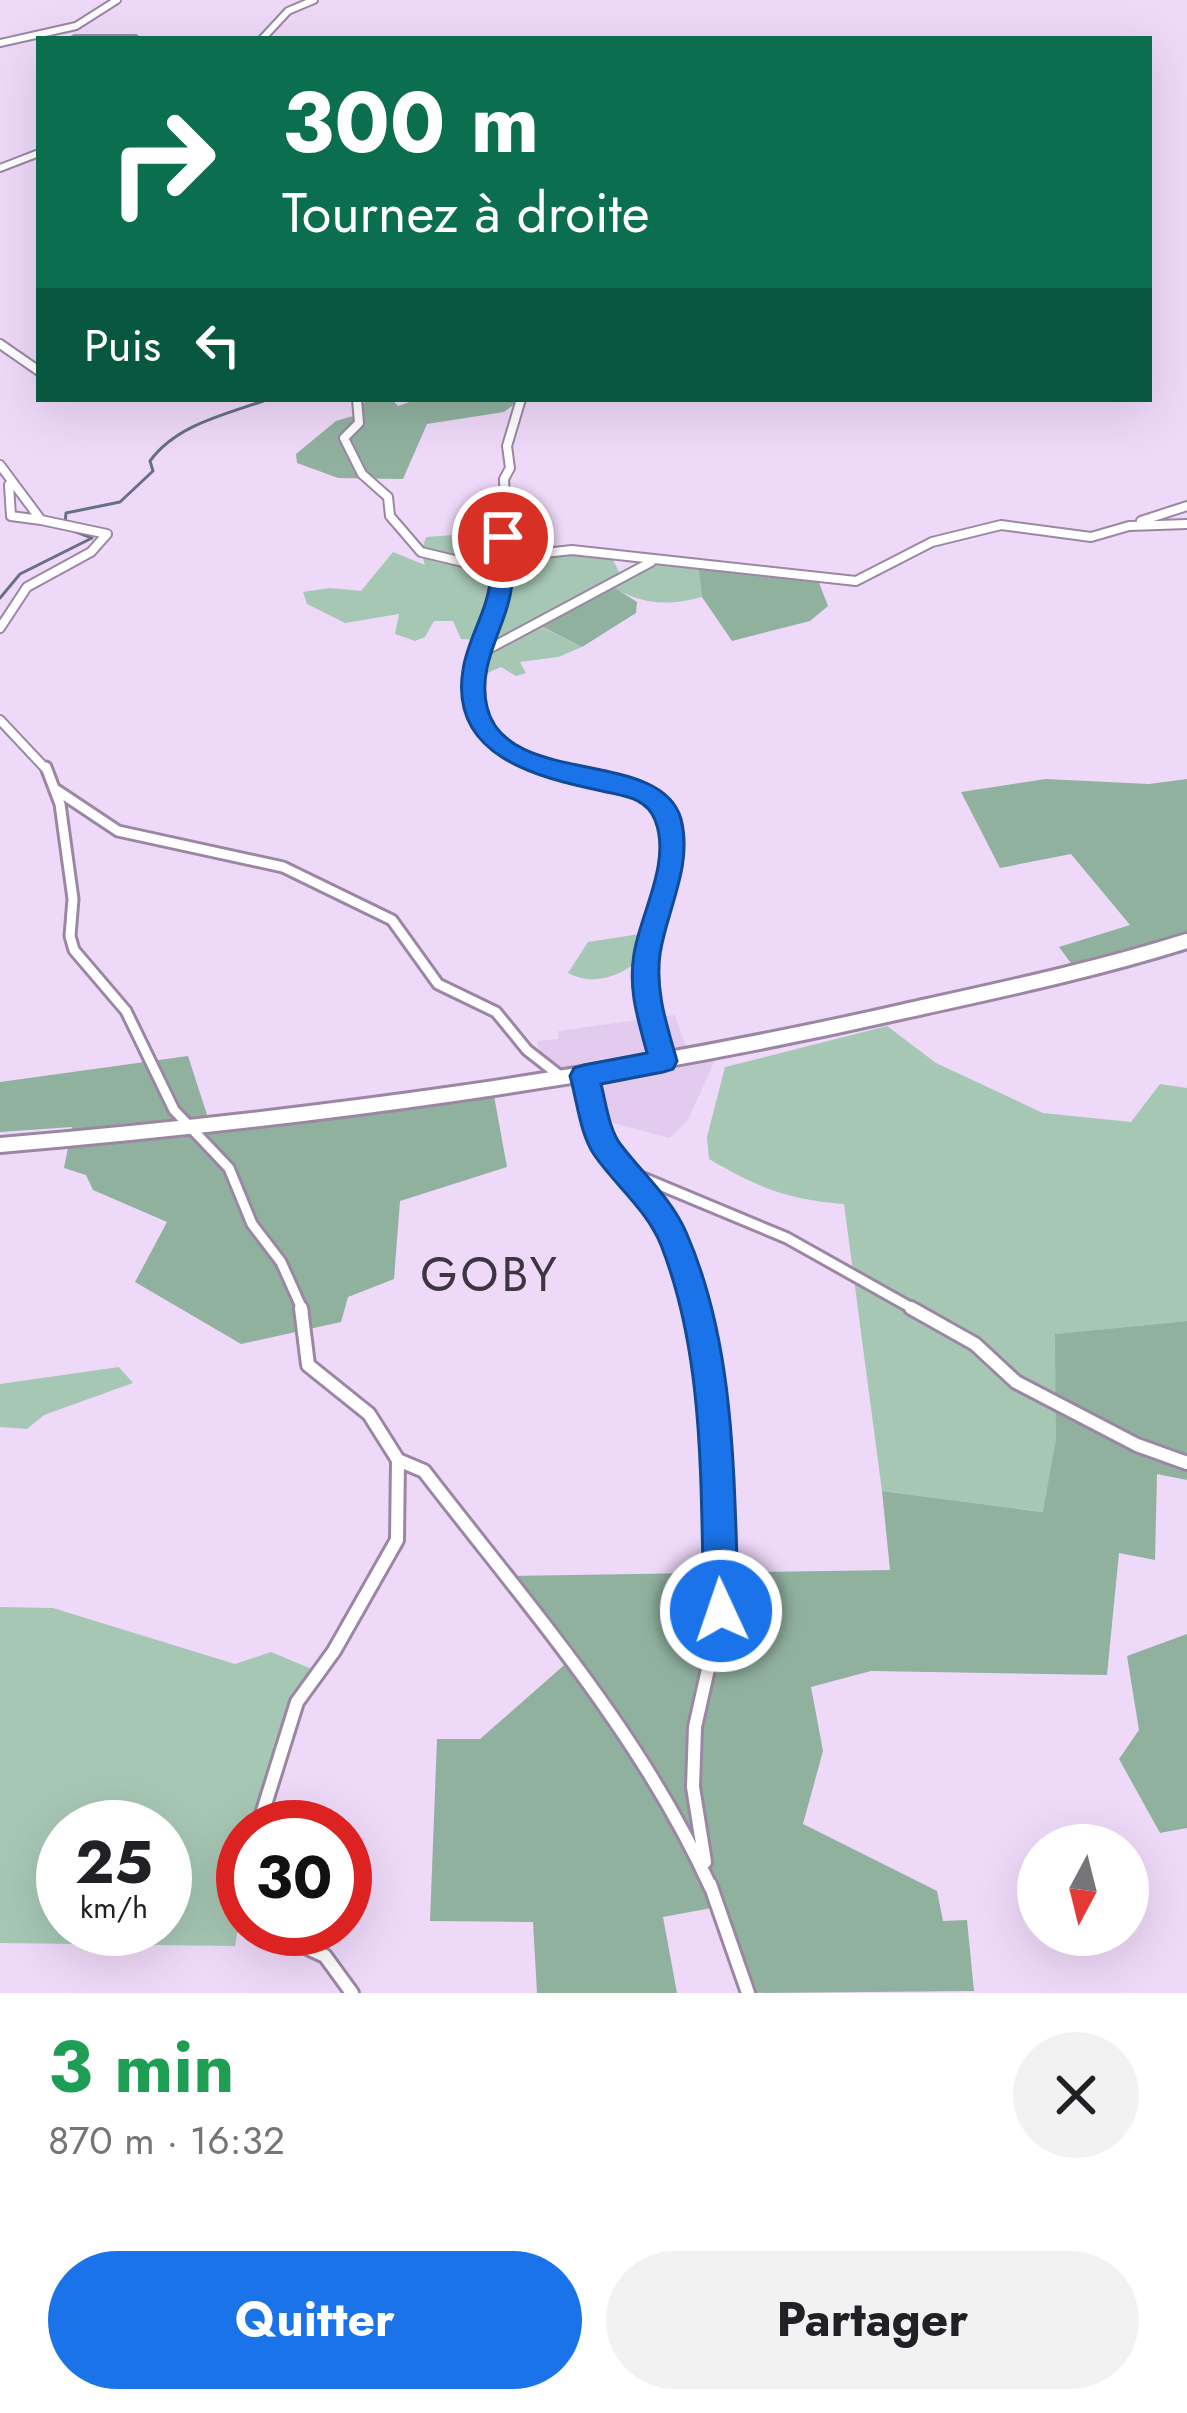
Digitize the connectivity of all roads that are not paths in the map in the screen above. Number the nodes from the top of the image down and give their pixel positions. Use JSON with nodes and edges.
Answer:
{"nodes":[{"id":1,"x":117,"y":0,"type":"edge"},
{"id":2,"x":314,"y":0,"type":"edge"},
{"id":3,"x":40,"y":36,"type":"edge"},
{"id":4,"x":265,"y":36,"type":"edge"},
{"id":5,"x":36,"y":37,"type":"edge"},
{"id":6,"x":36,"y":42,"type":"edge"},
{"id":7,"x":1,"y":47,"type":"edge"},
{"id":8,"x":36,"y":154,"type":"edge"},
{"id":9,"x":0,"y":168,"type":"edge"},
{"id":10,"x":0,"y":344,"type":"edge"},
{"id":11,"x":36,"y":369,"type":"edge"},
{"id":12,"x":360,"y":402,"type":"edge"},
{"id":13,"x":520,"y":402,"type":"edge"},
{"id":14,"x":0,"y":465,"type":"edge"},
{"id":15,"x":9,"y":485,"type":"junction"},
{"id":16,"x":1187,"y":506,"type":"edge"},
{"id":17,"x":41,"y":520,"type":"junction"},
{"id":18,"x":1187,"y":524,"type":"edge"},
{"id":19,"x":1130,"y":526,"type":"junction"},
{"id":20,"x":498,"y":560,"type":"junction"},
{"id":21,"x":653,"y":560,"type":"junction"},
{"id":22,"x":0,"y":628,"type":"edge"},
{"id":23,"x":482,"y":652,"type":"junction"},
{"id":24,"x":0,"y":720,"type":"edge"},
{"id":25,"x":55,"y":789,"type":"junction"},
{"id":26,"x":1187,"y":941,"type":"edge"},
{"id":27,"x":663,"y":1061,"type":"junction"},
{"id":28,"x":584,"y":1076,"type":"junction"},
{"id":29,"x":565,"y":1080,"type":"junction"},
{"id":30,"x":193,"y":1127,"type":"junction"},
{"id":31,"x":0,"y":1145,"type":"edge"},
{"id":32,"x":621,"y":1169,"type":"junction"},
{"id":33,"x":398,"y":1460,"type":"junction"},
{"id":34,"x":1187,"y":1463,"type":"edge"},
{"id":35,"x":266,"y":1800,"type":"edge"},
{"id":36,"x":711,"y":1888,"type":"junction"},
{"id":37,"x":325,"y":1956,"type":"edge"},
{"id":38,"x":352,"y":1993,"type":"edge"},
{"id":39,"x":748,"y":1993,"type":"edge"}],
"edges":[{"from":1,"to":3,"type":"street"},
{"from":2,"to":4,"type":"street"},
{"from":5,"to":7,"type":"street"},
{"from":6,"to":7,"type":"street"},
{"from":8,"to":9,"type":"street"},
{"from":10,"to":11,"type":"street"},
{"from":12,"to":20,"type":"street"},
{"from":13,"to":20,"type":"street"},
{"from":14,"to":15,"type":"street"},
{"from":15,"to":17,"type":"street"},
{"from":15,"to":17,"type":"street"},
{"from":16,"to":19,"type":"street"},
{"from":17,"to":22,"type":"street"},
{"from":18,"to":19,"type":"street"},
{"from":19,"to":21,"type":"street"},
{"from":20,"to":21,"type":"street"},
{"from":20,"to":23,"type":"street"},
{"from":21,"to":23,"type":"street"},
{"from":23,"to":27,"type":"street"},
{"from":24,"to":25,"type":"street"},
{"from":25,"to":29,"type":"street"},
{"from":25,"to":30,"type":"street"},
{"from":26,"to":27,"type":"main road"},
{"from":27,"to":28,"type":"main road"},
{"from":28,"to":29,"type":"main road"},
{"from":28,"to":32,"type":"street"},
{"from":29,"to":30,"type":"main road"},
{"from":30,"to":31,"type":"main road"},
{"from":30,"to":33,"type":"street"},
{"from":32,"to":34,"type":"street"},
{"from":32,"to":36,"type":"street"},
{"from":33,"to":35,"type":"street"},
{"from":33,"to":36,"type":"street"},
{"from":36,"to":39,"type":"street"},
{"from":37,"to":38,"type":"street"}]}
